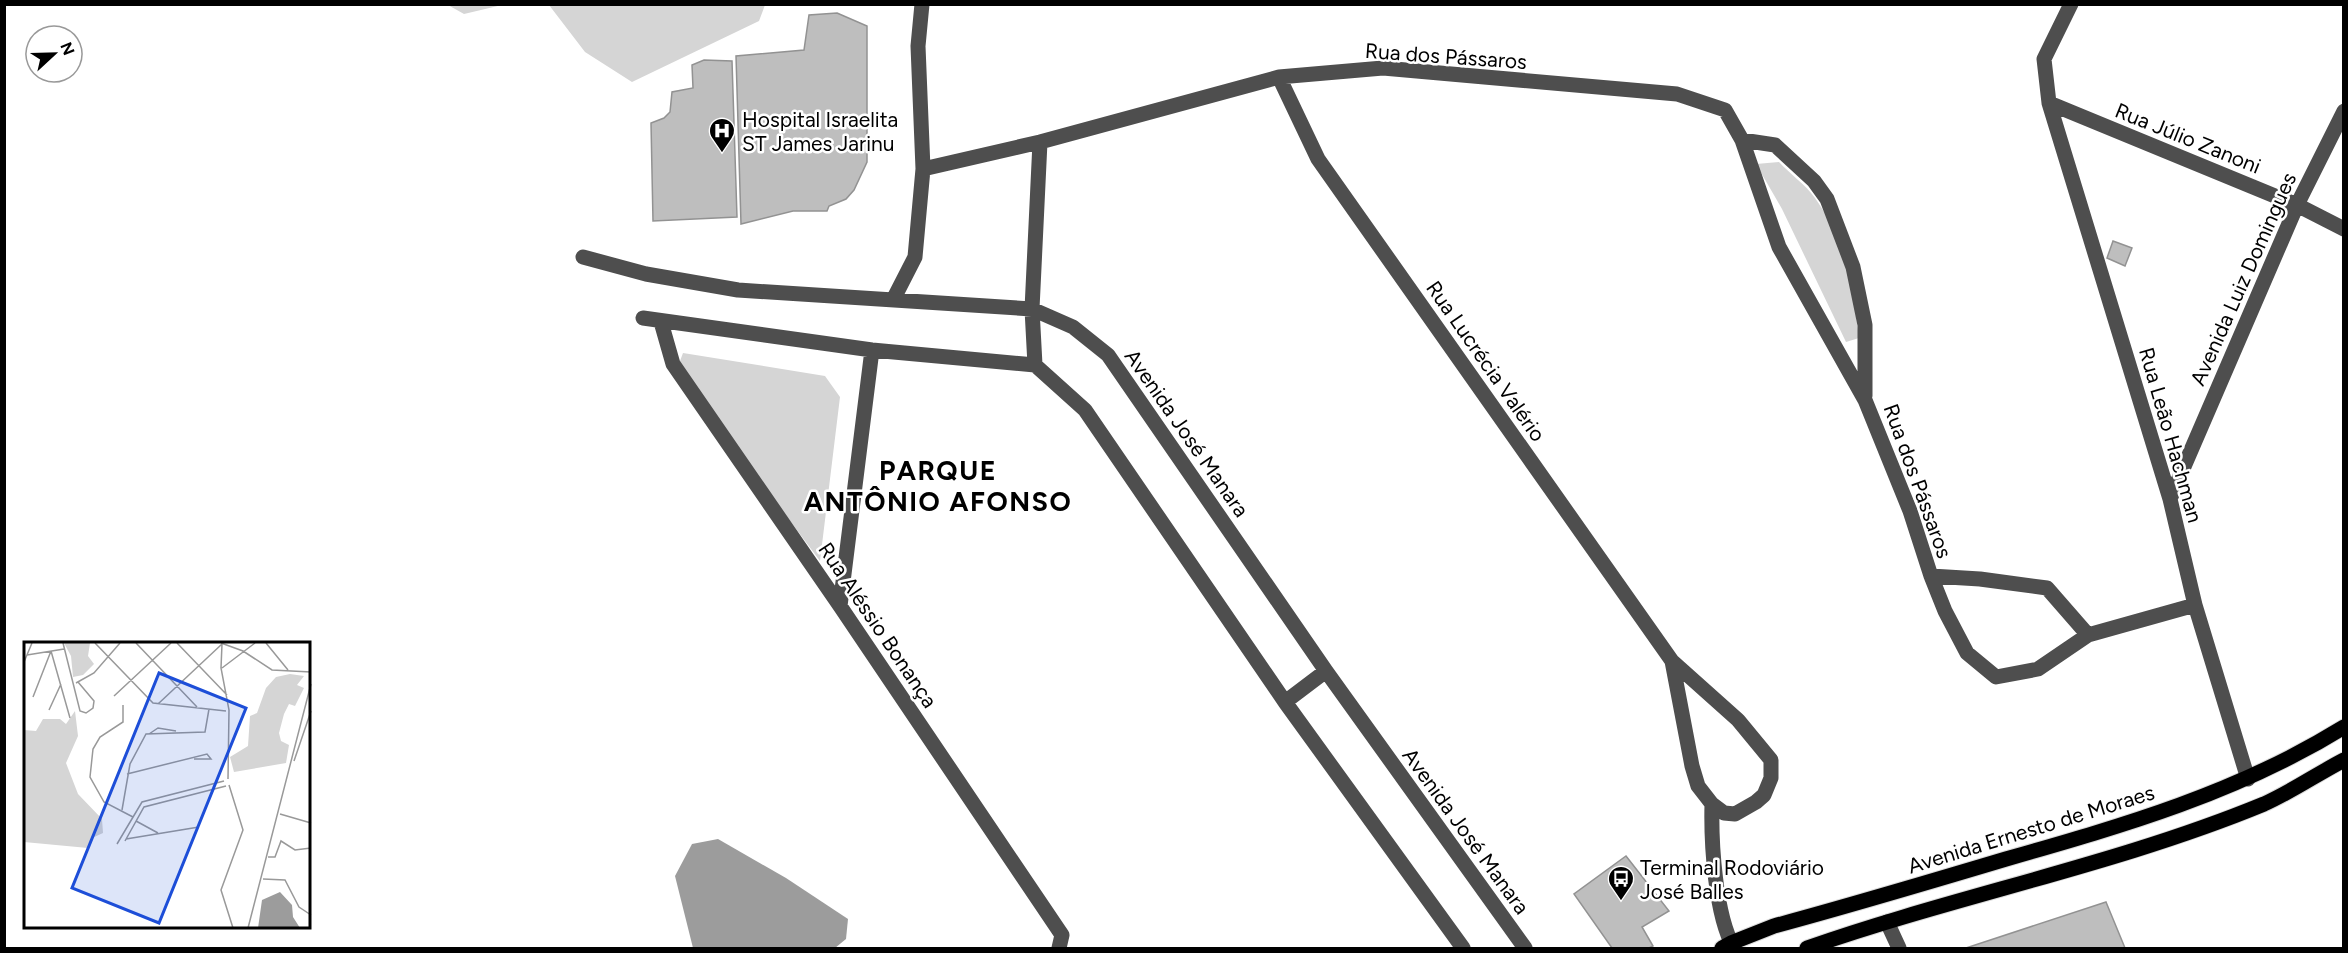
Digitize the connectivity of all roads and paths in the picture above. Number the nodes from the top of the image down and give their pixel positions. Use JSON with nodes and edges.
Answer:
{"nodes":[{"id":1,"x":922,"y":4,"type":"edge"},
{"id":2,"x":2071,"y":4,"type":"edge"},
{"id":3,"x":1279,"y":77,"type":"junction"},
{"id":4,"x":2049,"y":103,"type":"junction"},
{"id":5,"x":2343,"y":111,"type":"edge"},
{"id":6,"x":1742,"y":140,"type":"junction"},
{"id":7,"x":1040,"y":141,"type":"junction"},
{"id":8,"x":923,"y":169,"type":"junction"},
{"id":9,"x":2297,"y":205,"type":"junction"},
{"id":10,"x":2343,"y":229,"type":"edge"},
{"id":11,"x":583,"y":257,"type":"dead end"},
{"id":12,"x":893,"y":300,"type":"junction"},
{"id":13,"x":1032,"y":309,"type":"junction"},
{"id":14,"x":643,"y":318,"type":"dead end"},
{"id":15,"x":661,"y":322,"type":"junction"},
{"id":16,"x":872,"y":350,"type":"junction"},
{"id":17,"x":1035,"y":365,"type":"junction"},
{"id":18,"x":1865,"y":399,"type":"junction"},
{"id":19,"x":2170,"y":499,"type":"junction"},
{"id":20,"x":1931,"y":576,"type":"junction"},
{"id":21,"x":2195,"y":605,"type":"junction"},
{"id":22,"x":840,"y":606,"type":"junction"},
{"id":23,"x":2088,"y":635,"type":"junction"},
{"id":24,"x":1672,"y":661,"type":"junction"},
{"id":25,"x":1326,"y":671,"type":"junction"},
{"id":26,"x":1285,"y":702,"type":"junction"},
{"id":27,"x":2343,"y":727,"type":"edge"},
{"id":28,"x":2343,"y":759,"type":"edge"},
{"id":29,"x":2247,"y":779,"type":"junction"},
{"id":30,"x":1712,"y":804,"type":"junction"},
{"id":31,"x":1887,"y":922,"type":"junction"},
{"id":32,"x":1729,"y":947,"type":"edge"},
{"id":33,"x":1059,"y":948,"type":"edge"},
{"id":34,"x":1463,"y":948,"type":"edge"},
{"id":35,"x":1526,"y":948,"type":"edge"},
{"id":36,"x":1807,"y":948,"type":"edge"},
{"id":37,"x":1899,"y":948,"type":"edge"}],
"edges":[{"from":1,"to":8,"type":"street"},
{"from":2,"to":4,"type":"street","name":"Rua Leão Hachman"},
{"from":3,"to":6,"type":"street","name":"Rua dos Pássaros"},
{"from":3,"to":7,"type":"street","name":"Rua dos Pássaros"},
{"from":3,"to":24,"type":"street","name":"Rua Lucrécia Valério"},
{"from":4,"to":9,"type":"street","name":"Rua Júlio Zanoni"},
{"from":4,"to":19,"type":"street","name":"Rua Leão Hachman"},
{"from":5,"to":9,"type":"street","name":"Avenida Luiz Domingues"},
{"from":6,"to":18,"type":"street","name":"Rua dos Pássaros"},
{"from":6,"to":18,"type":"street","name":"Rua dos Pássaros"},
{"from":7,"to":8,"type":"street","name":"Rua dos Pássaros"},
{"from":7,"to":13,"type":"street"},
{"from":8,"to":12,"type":"street"},
{"from":9,"to":10,"type":"street","name":"Rua Júlio Zanoni"},
{"from":9,"to":19,"type":"street","name":"Avenida Luiz Domingues"},
{"from":11,"to":12,"type":"street","name":"Avenida José Manara"},
{"from":12,"to":13,"type":"street","name":"Avenida José Manara"},
{"from":13,"to":17,"type":"street"},
{"from":13,"to":25,"type":"street","name":"Avenida José Manara"},
{"from":14,"to":15,"type":"street"},
{"from":15,"to":16,"type":"street"},
{"from":15,"to":22,"type":"street","name":"Rua Aléssio Bonança"},
{"from":16,"to":17,"type":"street"},
{"from":16,"to":22,"type":"street"},
{"from":17,"to":26,"type":"street"},
{"from":18,"to":20,"type":"street","name":"Rua dos Pássaros"},
{"from":19,"to":21,"type":"street","name":"Rua Leão Hachman"},
{"from":20,"to":23,"type":"street","name":"Rua dos Pássaros"},
{"from":20,"to":23,"type":"street","name":"Rua dos Pássaros"},
{"from":21,"to":23,"type":"street","name":"Rua dos Pássaros"},
{"from":21,"to":29,"type":"street","name":"Rua Leão Hachman"},
{"from":22,"to":33,"type":"street","name":"Rua Aléssio Bonança"},
{"from":24,"to":30,"type":"street","name":"Rua Lucrécia Valério"},
{"from":24,"to":30,"type":"street","name":"Rua Lucrécia Valério"},
{"from":25,"to":26,"type":"street"},
{"from":25,"to":35,"type":"street","name":"Avenida José Manara"},
{"from":26,"to":34,"type":"street"},
{"from":27,"to":29,"type":"main road","name":"Avenida Ernesto de Moraes"},
{"from":28,"to":31,"type":"main road"},
{"from":29,"to":32,"type":"main road","name":"Avenida Ernesto de Moraes"},
{"from":30,"to":32,"type":"street"},
{"from":31,"to":36,"type":"main road"},
{"from":31,"to":37,"type":"street"}]}
